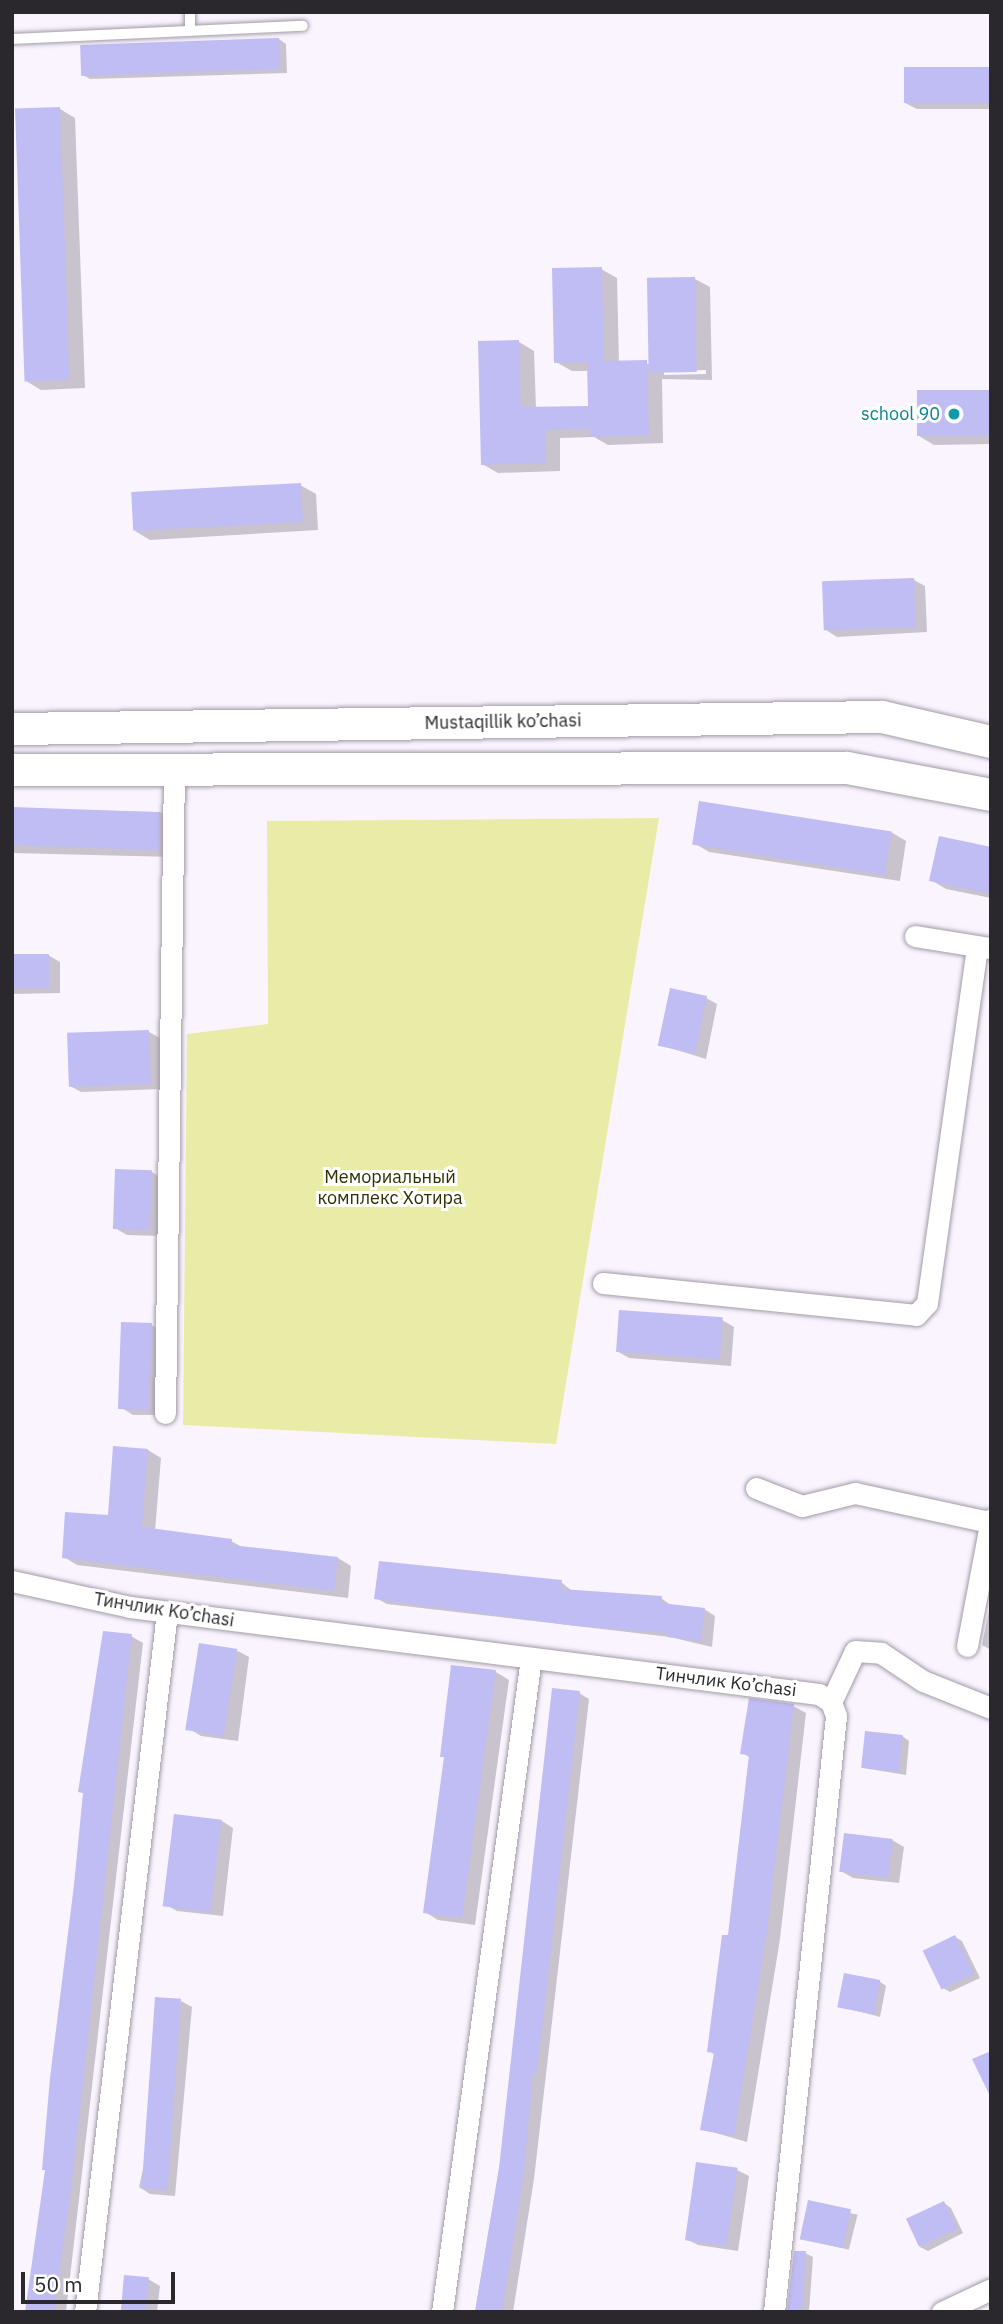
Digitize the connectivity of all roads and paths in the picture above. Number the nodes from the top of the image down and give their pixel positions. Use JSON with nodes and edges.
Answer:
{"nodes":[{"id":1,"x":190,"y":12,"type":"edge"},
{"id":2,"x":303,"y":26,"type":"dead end"},
{"id":3,"x":190,"y":31,"type":"junction"},
{"id":4,"x":12,"y":39,"type":"edge"},
{"id":5,"x":12,"y":729,"type":"edge"},
{"id":6,"x":991,"y":742,"type":"edge"},
{"id":7,"x":174,"y":769,"type":"junction"},
{"id":8,"x":12,"y":770,"type":"edge"},
{"id":9,"x":991,"y":795,"type":"edge"},
{"id":10,"x":915,"y":936,"type":"dead end"},
{"id":11,"x":984,"y":947,"type":"edge"},
{"id":12,"x":603,"y":1283,"type":"dead end"},
{"id":13,"x":165,"y":1413,"type":"dead end"},
{"id":14,"x":756,"y":1488,"type":"dead end"},
{"id":15,"x":990,"y":1520,"type":"edge"},
{"id":16,"x":12,"y":1581,"type":"edge"},
{"id":17,"x":167,"y":1612,"type":"junction"},
{"id":18,"x":967,"y":1646,"type":"dead end"},
{"id":19,"x":531,"y":1658,"type":"junction"},
{"id":20,"x":831,"y":1702,"type":"junction"},
{"id":21,"x":991,"y":1709,"type":"edge"},
{"id":22,"x":991,"y":2289,"type":"edge"},
{"id":23,"x":85,"y":2312,"type":"edge"},
{"id":24,"x":442,"y":2312,"type":"edge"},
{"id":25,"x":775,"y":2312,"type":"edge"},
{"id":26,"x":942,"y":2312,"type":"edge"}],
"edges":[{"from":1,"to":3,"type":"lane"},
{"from":2,"to":3,"type":"lane"},
{"from":3,"to":4,"type":"lane"},
{"from":5,"to":6,"type":"main road","name":"Mustaqillik ko’chasi"},
{"from":7,"to":8,"type":"main road"},
{"from":7,"to":9,"type":"main road"},
{"from":7,"to":13,"type":"street"},
{"from":10,"to":11,"type":"street"},
{"from":11,"to":12,"type":"street"},
{"from":14,"to":15,"type":"street"},
{"from":15,"to":18,"type":"street"},
{"from":16,"to":17,"type":"street","name":"Тинчлик Ko’chasi"},
{"from":17,"to":19,"type":"street","name":"Тинчлик Ko’chasi"},
{"from":17,"to":23,"type":"street"},
{"from":19,"to":20,"type":"street","name":"Тинчлик Ko’chasi"},
{"from":19,"to":24,"type":"street"},
{"from":20,"to":21,"type":"street"},
{"from":20,"to":25,"type":"street"},
{"from":22,"to":26,"type":"street"}]}
